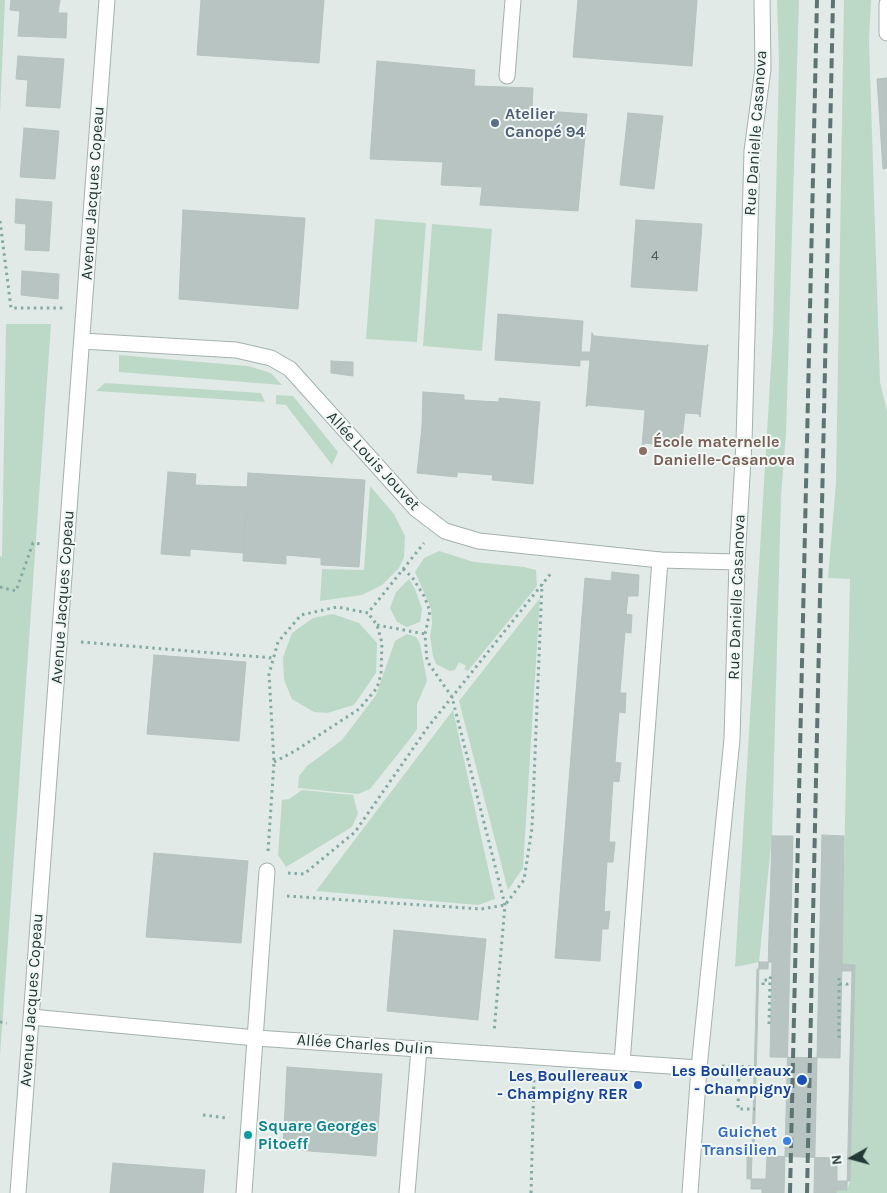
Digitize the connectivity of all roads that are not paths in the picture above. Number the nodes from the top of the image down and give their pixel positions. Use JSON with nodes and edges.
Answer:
{"nodes":[{"id":1,"x":107,"y":0,"type":"edge"},
{"id":2,"x":513,"y":0,"type":"edge"},
{"id":3,"x":762,"y":0,"type":"edge"},
{"id":4,"x":887,"y":4,"type":"edge"},
{"id":5,"x":887,"y":33,"type":"edge"},
{"id":6,"x":507,"y":76,"type":"dead end"},
{"id":7,"x":82,"y":341,"type":"junction"},
{"id":8,"x":660,"y":560,"type":"junction"},
{"id":9,"x":737,"y":562,"type":"junction"},
{"id":10,"x":267,"y":871,"type":"road end"},
{"id":11,"x":31,"y":1017,"type":"junction"},
{"id":12,"x":256,"y":1038,"type":"junction"},
{"id":13,"x":419,"y":1049,"type":"junction"},
{"id":14,"x":622,"y":1063,"type":"junction"},
{"id":15,"x":699,"y":1068,"type":"junction"},
{"id":16,"x":18,"y":1193,"type":"edge"},
{"id":17,"x":244,"y":1193,"type":"edge"},
{"id":18,"x":407,"y":1193,"type":"edge"},
{"id":19,"x":690,"y":1193,"type":"edge"}],
"edges":[{"from":1,"to":7,"type":"street","name":"Avenue Jacques Copeau"},
{"from":2,"to":6,"type":"street"},
{"from":3,"to":9,"type":"street","name":"Rue Danielle Casanova"},
{"from":4,"to":5,"type":"street"},
{"from":7,"to":8,"type":"street","name":"Allée Louis Jouvet"},
{"from":7,"to":11,"type":"street","name":"Avenue Jacques Copeau"},
{"from":8,"to":9,"type":"street","name":"Allée Louis Jouvet"},
{"from":8,"to":14,"type":"street"},
{"from":9,"to":15,"type":"street","name":"Rue Danielle Casanova"},
{"from":10,"to":12,"type":"street"},
{"from":11,"to":12,"type":"street","name":"Allée Charles Dulin"},
{"from":11,"to":16,"type":"street","name":"Avenue Jacques Copeau"},
{"from":12,"to":13,"type":"street","name":"Allée Charles Dulin"},
{"from":12,"to":17,"type":"street"},
{"from":13,"to":14,"type":"street","name":"Allée Charles Dulin"},
{"from":13,"to":18,"type":"street"},
{"from":14,"to":15,"type":"street","name":"Allée Charles Dulin"},
{"from":15,"to":19,"type":"street","name":"Rue Danielle Casanova"}]}
